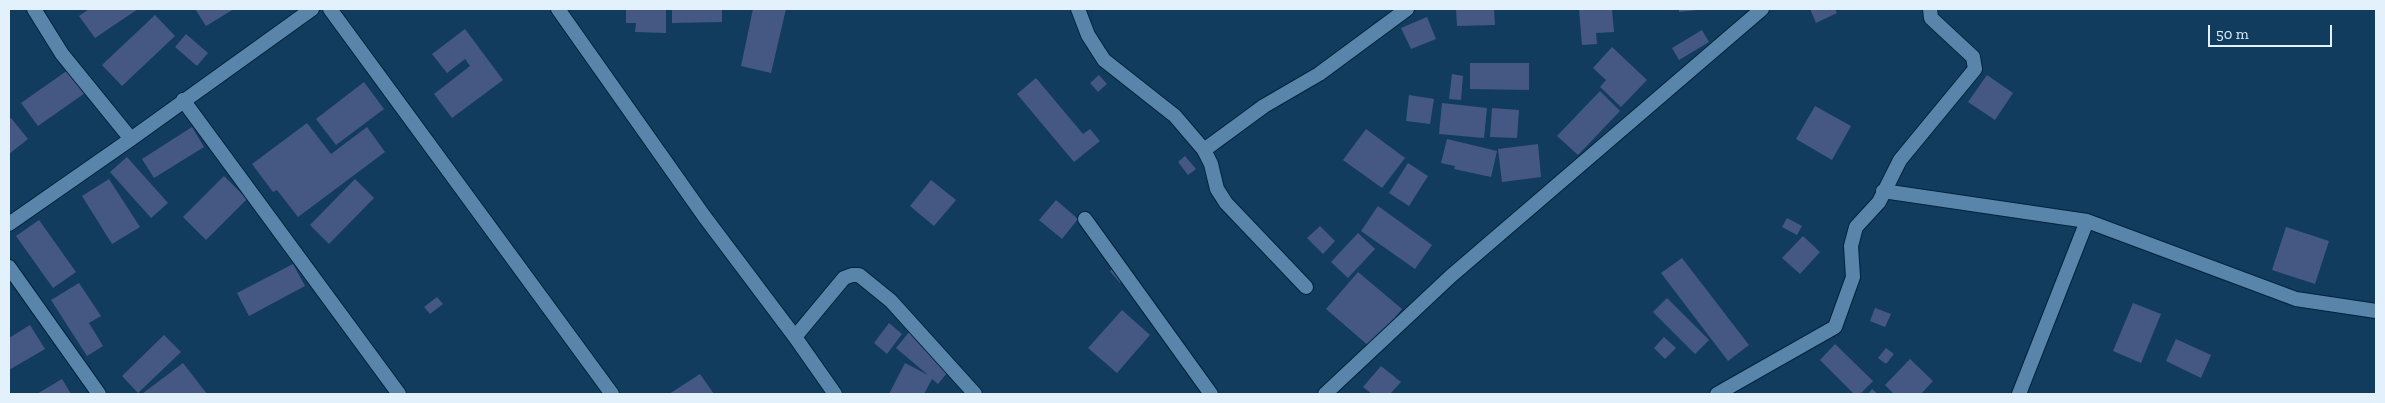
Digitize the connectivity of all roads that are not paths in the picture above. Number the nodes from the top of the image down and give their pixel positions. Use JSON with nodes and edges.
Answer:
{"nodes":[{"id":1,"x":34,"y":9,"type":"edge"},
{"id":2,"x":312,"y":9,"type":"edge"},
{"id":3,"x":330,"y":9,"type":"edge"},
{"id":4,"x":558,"y":9,"type":"edge"},
{"id":5,"x":1078,"y":9,"type":"edge"},
{"id":6,"x":1407,"y":9,"type":"edge"},
{"id":7,"x":1762,"y":9,"type":"edge"},
{"id":8,"x":1930,"y":9,"type":"edge"},
{"id":9,"x":183,"y":100,"type":"junction"},
{"id":10,"x":132,"y":139,"type":"junction"},
{"id":11,"x":1204,"y":150,"type":"junction"},
{"id":12,"x":1883,"y":191,"type":"junction"},
{"id":13,"x":1085,"y":219,"type":"dead end"},
{"id":14,"x":2087,"y":221,"type":"junction"},
{"id":15,"x":9,"y":224,"type":"edge"},
{"id":16,"x":9,"y":267,"type":"edge"},
{"id":17,"x":1306,"y":287,"type":"dead end"},
{"id":18,"x":2376,"y":311,"type":"edge"},
{"id":19,"x":794,"y":337,"type":"junction"},
{"id":20,"x":100,"y":394,"type":"edge"},
{"id":21,"x":399,"y":394,"type":"edge"},
{"id":22,"x":612,"y":394,"type":"edge"},
{"id":23,"x":835,"y":394,"type":"edge"},
{"id":24,"x":975,"y":394,"type":"edge"},
{"id":25,"x":1211,"y":394,"type":"edge"},
{"id":26,"x":1325,"y":394,"type":"edge"},
{"id":27,"x":1717,"y":394,"type":"edge"},
{"id":28,"x":2019,"y":394,"type":"edge"}],
"edges":[{"from":1,"to":10,"type":"street"},
{"from":2,"to":9,"type":"street"},
{"from":3,"to":22,"type":"street"},
{"from":4,"to":19,"type":"street"},
{"from":5,"to":11,"type":"street"},
{"from":6,"to":11,"type":"street"},
{"from":7,"to":26,"type":"street"},
{"from":8,"to":12,"type":"street"},
{"from":9,"to":10,"type":"street"},
{"from":9,"to":21,"type":"street"},
{"from":10,"to":15,"type":"street"},
{"from":11,"to":17,"type":"street"},
{"from":12,"to":14,"type":"street"},
{"from":12,"to":27,"type":"street"},
{"from":13,"to":25,"type":"street"},
{"from":14,"to":18,"type":"street"},
{"from":14,"to":28,"type":"street"},
{"from":16,"to":20,"type":"street"},
{"from":19,"to":23,"type":"street"},
{"from":19,"to":24,"type":"street"}]}
